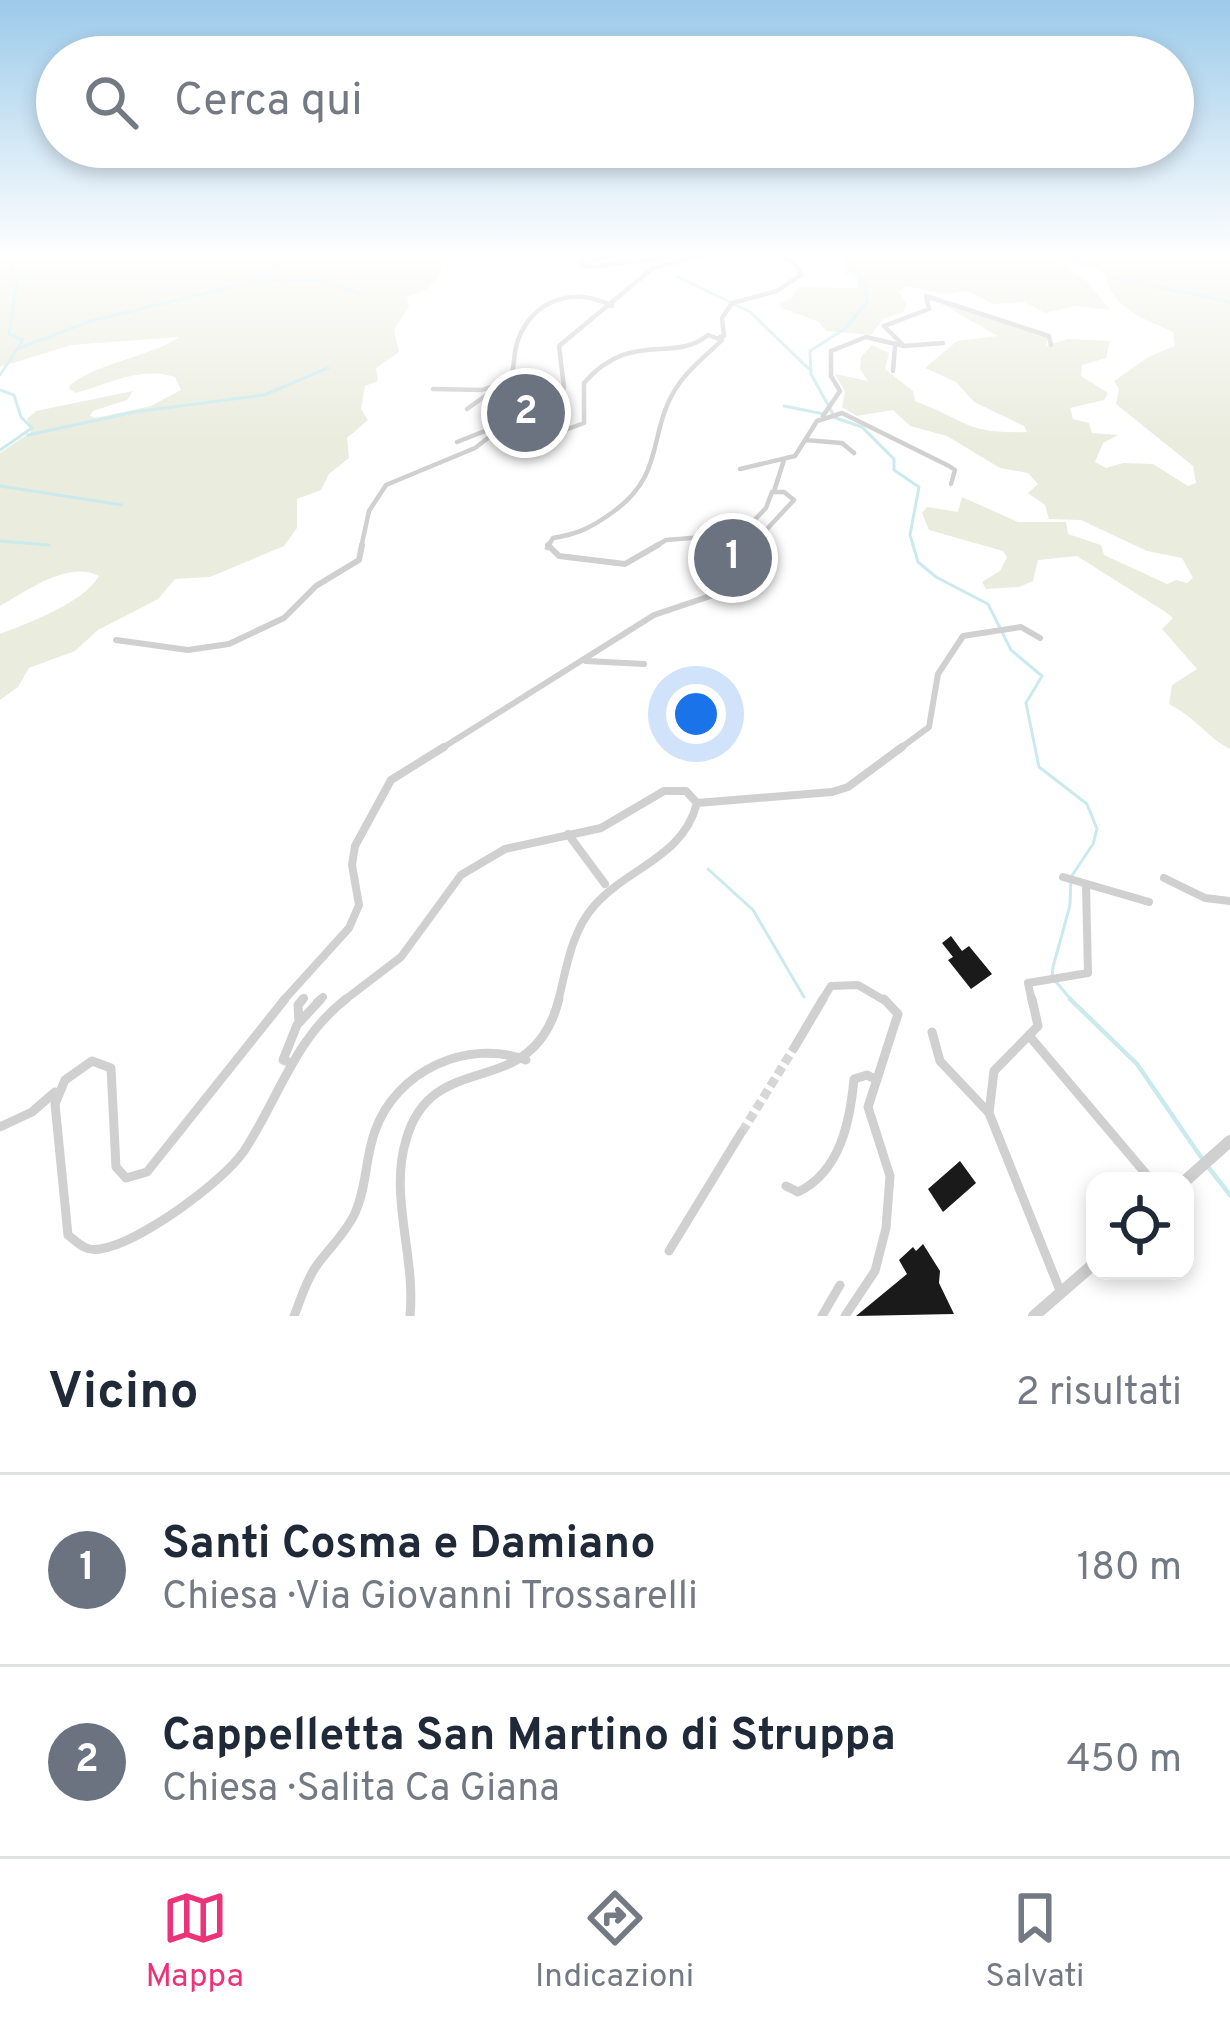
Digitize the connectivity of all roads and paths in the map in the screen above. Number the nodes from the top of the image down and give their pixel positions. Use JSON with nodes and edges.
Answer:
{"nodes":[{"id":1,"x":533,"y":316,"type":"edge"},
{"id":2,"x":598,"y":316,"type":"edge"},
{"id":3,"x":723,"y":316,"type":"edge"},
{"id":4,"x":909,"y":316,"type":"edge"},
{"id":5,"x":989,"y":316,"type":"edge"},
{"id":6,"x":720,"y":338,"type":"junction"},
{"id":7,"x":943,"y":343,"type":"dead end"},
{"id":8,"x":1051,"y":345,"type":"dead end"},
{"id":9,"x":895,"y":346,"type":"junction"},
{"id":10,"x":904,"y":346,"type":"junction"},
{"id":11,"x":893,"y":370,"type":"dead end"},
{"id":12,"x":511,"y":380,"type":"junction"},
{"id":13,"x":498,"y":387,"type":"junction"},
{"id":14,"x":433,"y":389,"type":"dead end"},
{"id":15,"x":466,"y":409,"type":"dead end"},
{"id":16,"x":827,"y":413,"type":"junction"},
{"id":17,"x":505,"y":425,"type":"junction"},
{"id":18,"x":805,"y":440,"type":"junction"},
{"id":19,"x":458,"y":442,"type":"dead end"},
{"id":20,"x":854,"y":453,"type":"dead end"},
{"id":21,"x":784,"y":460,"type":"junction"},
{"id":22,"x":740,"y":469,"type":"dead end"},
{"id":23,"x":951,"y":484,"type":"dead end"},
{"id":24,"x":774,"y":490,"type":"junction"},
{"id":25,"x":1040,"y":638,"type":"dead end"},
{"id":26,"x":116,"y":640,"type":"dead end"},
{"id":27,"x":583,"y":661,"type":"junction"},
{"id":28,"x":644,"y":664,"type":"dead end"},
{"id":29,"x":697,"y":803,"type":"junction"},
{"id":30,"x":568,"y":834,"type":"junction"},
{"id":31,"x":1063,"y":878,"type":"dead end"},
{"id":32,"x":1164,"y":878,"type":"dead end"},
{"id":33,"x":605,"y":884,"type":"dead end"},
{"id":34,"x":1081,"y":885,"type":"junction"},
{"id":35,"x":1230,"y":901,"type":"edge"},
{"id":36,"x":1148,"y":902,"type":"dead end"},
{"id":37,"x":323,"y":997,"type":"dead end"},
{"id":38,"x":304,"y":998,"type":"dead end"},
{"id":39,"x":299,"y":1022,"type":"junction"},
{"id":40,"x":932,"y":1032,"type":"dead end"},
{"id":41,"x":1031,"y":1038,"type":"junction"},
{"id":42,"x":794,"y":1048,"type":"tunnel mouth"},
{"id":43,"x":526,"y":1060,"type":"junction"},
{"id":44,"x":291,"y":1064,"type":"junction"},
{"id":45,"x":877,"y":1080,"type":"junction"},
{"id":46,"x":58,"y":1091,"type":"junction"},
{"id":47,"x":989,"y":1113,"type":"junction"},
{"id":48,"x":0,"y":1126,"type":"edge"},
{"id":49,"x":741,"y":1133,"type":"tunnel mouth"},
{"id":50,"x":1230,"y":1141,"type":"edge"},
{"id":51,"x":1144,"y":1172,"type":"edge"},
{"id":52,"x":1194,"y":1173,"type":"edge"},
{"id":53,"x":786,"y":1186,"type":"dead end"},
{"id":54,"x":669,"y":1251,"type":"dead end"},
{"id":55,"x":1086,"y":1271,"type":"edge"},
{"id":56,"x":840,"y":1286,"type":"dead end"},
{"id":57,"x":1061,"y":1293,"type":"junction"},
{"id":58,"x":294,"y":1316,"type":"edge"},
{"id":59,"x":410,"y":1316,"type":"edge"},
{"id":60,"x":822,"y":1316,"type":"edge"},
{"id":61,"x":845,"y":1316,"type":"edge"},
{"id":62,"x":1034,"y":1316,"type":"edge"}],
"edges":[{"from":1,"to":12,"type":"street"},
{"from":2,"to":6,"type":"street"},
{"from":3,"to":6,"type":"street"},
{"from":4,"to":10,"type":"street"},
{"from":5,"to":8,"type":"street"},
{"from":6,"to":24,"type":"street"},
{"from":7,"to":10,"type":"street"},
{"from":9,"to":10,"type":"street"},
{"from":9,"to":11,"type":"street"},
{"from":9,"to":16,"type":"street"},
{"from":12,"to":13,"type":"street"},
{"from":12,"to":17,"type":"street"},
{"from":13,"to":14,"type":"street"},
{"from":13,"to":15,"type":"street"},
{"from":16,"to":18,"type":"street"},
{"from":16,"to":23,"type":"street"},
{"from":17,"to":19,"type":"street"},
{"from":17,"to":26,"type":"street"},
{"from":18,"to":20,"type":"street"},
{"from":18,"to":21,"type":"street"},
{"from":21,"to":22,"type":"street"},
{"from":21,"to":24,"type":"street"},
{"from":24,"to":27,"type":"street"},
{"from":25,"to":29,"type":"street"},
{"from":27,"to":28,"type":"street"},
{"from":27,"to":46,"type":"street"},
{"from":29,"to":30,"type":"street"},
{"from":29,"to":43,"type":"street"},
{"from":30,"to":33,"type":"street"},
{"from":30,"to":44,"type":"street"},
{"from":31,"to":34,"type":"street"},
{"from":32,"to":35,"type":"street"},
{"from":34,"to":36,"type":"street"},
{"from":34,"to":41,"type":"street"},
{"from":37,"to":39,"type":"street"},
{"from":38,"to":39,"type":"street"},
{"from":39,"to":44,"type":"street"},
{"from":40,"to":47,"type":"street"},
{"from":41,"to":47,"type":"street"},
{"from":41,"to":51,"type":"street"},
{"from":42,"to":45,"type":"street"},
{"from":43,"to":58,"type":"street"},
{"from":43,"to":59,"type":"street"},
{"from":44,"to":46,"type":"street"},
{"from":45,"to":53,"type":"street"},
{"from":45,"to":61,"type":"street"},
{"from":46,"to":48,"type":"street"},
{"from":47,"to":57,"type":"street"},
{"from":49,"to":54,"type":"street"},
{"from":50,"to":52,"type":"street"},
{"from":55,"to":57,"type":"street"},
{"from":56,"to":60,"type":"street"},
{"from":57,"to":62,"type":"street"}]}
